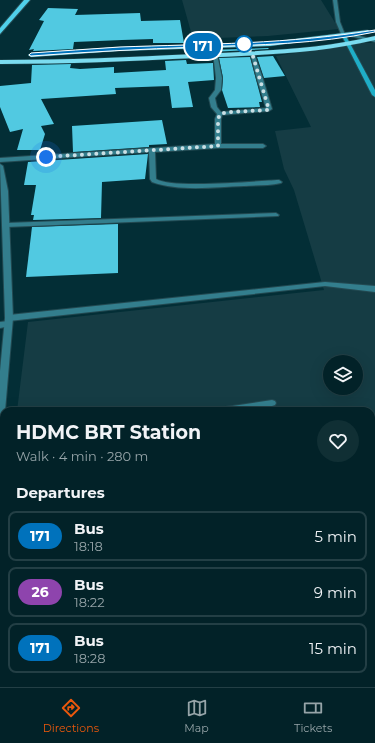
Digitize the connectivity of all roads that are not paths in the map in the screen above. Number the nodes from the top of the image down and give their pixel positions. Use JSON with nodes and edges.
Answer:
{"nodes":[{"id":1,"x":27,"y":0,"type":"edge"},
{"id":2,"x":336,"y":0,"type":"edge"},
{"id":3,"x":375,"y":31,"type":"edge"},
{"id":4,"x":0,"y":32,"type":"edge"},
{"id":5,"x":352,"y":35,"type":"junction"},
{"id":6,"x":344,"y":36,"type":"junction"},
{"id":7,"x":373,"y":40,"type":"edge"},
{"id":8,"x":348,"y":44,"type":"junction"},
{"id":9,"x":252,"y":53,"type":"junction"},
{"id":10,"x":215,"y":54,"type":"junction"},
{"id":11,"x":0,"y":56,"type":"edge"},
{"id":12,"x":0,"y":62,"type":"edge"},
{"id":13,"x":375,"y":95,"type":"edge"},
{"id":14,"x":220,"y":114,"type":"junction"},
{"id":15,"x":218,"y":146,"type":"junction"},
{"id":16,"x":263,"y":146,"type":"dead end"},
{"id":17,"x":152,"y":151,"type":"junction"},
{"id":18,"x":0,"y":160,"type":"edge"},
{"id":19,"x":0,"y":166,"type":"edge"},
{"id":20,"x":279,"y":182,"type":"dead end"},
{"id":21,"x":276,"y":215,"type":"dead end"},
{"id":22,"x":6,"y":225,"type":"junction"},
{"id":23,"x":375,"y":289,"type":"edge"},
{"id":24,"x":5,"y":322,"type":"edge"},
{"id":25,"x":272,"y":403,"type":"dead end"},
{"id":26,"x":0,"y":407,"type":"edge"},
{"id":27,"x":246,"y":407,"type":"edge"}],
"edges":[{"from":1,"to":4,"type":"main road"},
{"from":2,"to":6,"type":"street"},
{"from":3,"to":5,"type":"highway"},
{"from":5,"to":6,"type":"highway"},
{"from":5,"to":7,"type":"street"},
{"from":6,"to":8,"type":"main road"},
{"from":6,"to":11,"type":"highway"},
{"from":7,"to":8,"type":"highway"},
{"from":8,"to":9,"type":"highway"},
{"from":8,"to":13,"type":"main road"},
{"from":9,"to":10,"type":"highway"},
{"from":9,"to":14,"type":"street"},
{"from":10,"to":12,"type":"highway"},
{"from":10,"to":14,"type":"street"},
{"from":14,"to":15,"type":"street"},
{"from":15,"to":16,"type":"street"},
{"from":15,"to":17,"type":"street"},
{"from":17,"to":18,"type":"street"},
{"from":17,"to":20,"type":"street"},
{"from":19,"to":22,"type":"street"},
{"from":21,"to":22,"type":"street"},
{"from":22,"to":24,"type":"street"},
{"from":23,"to":24,"type":"street"},
{"from":24,"to":26,"type":"street"},
{"from":25,"to":27,"type":"street"}]}
